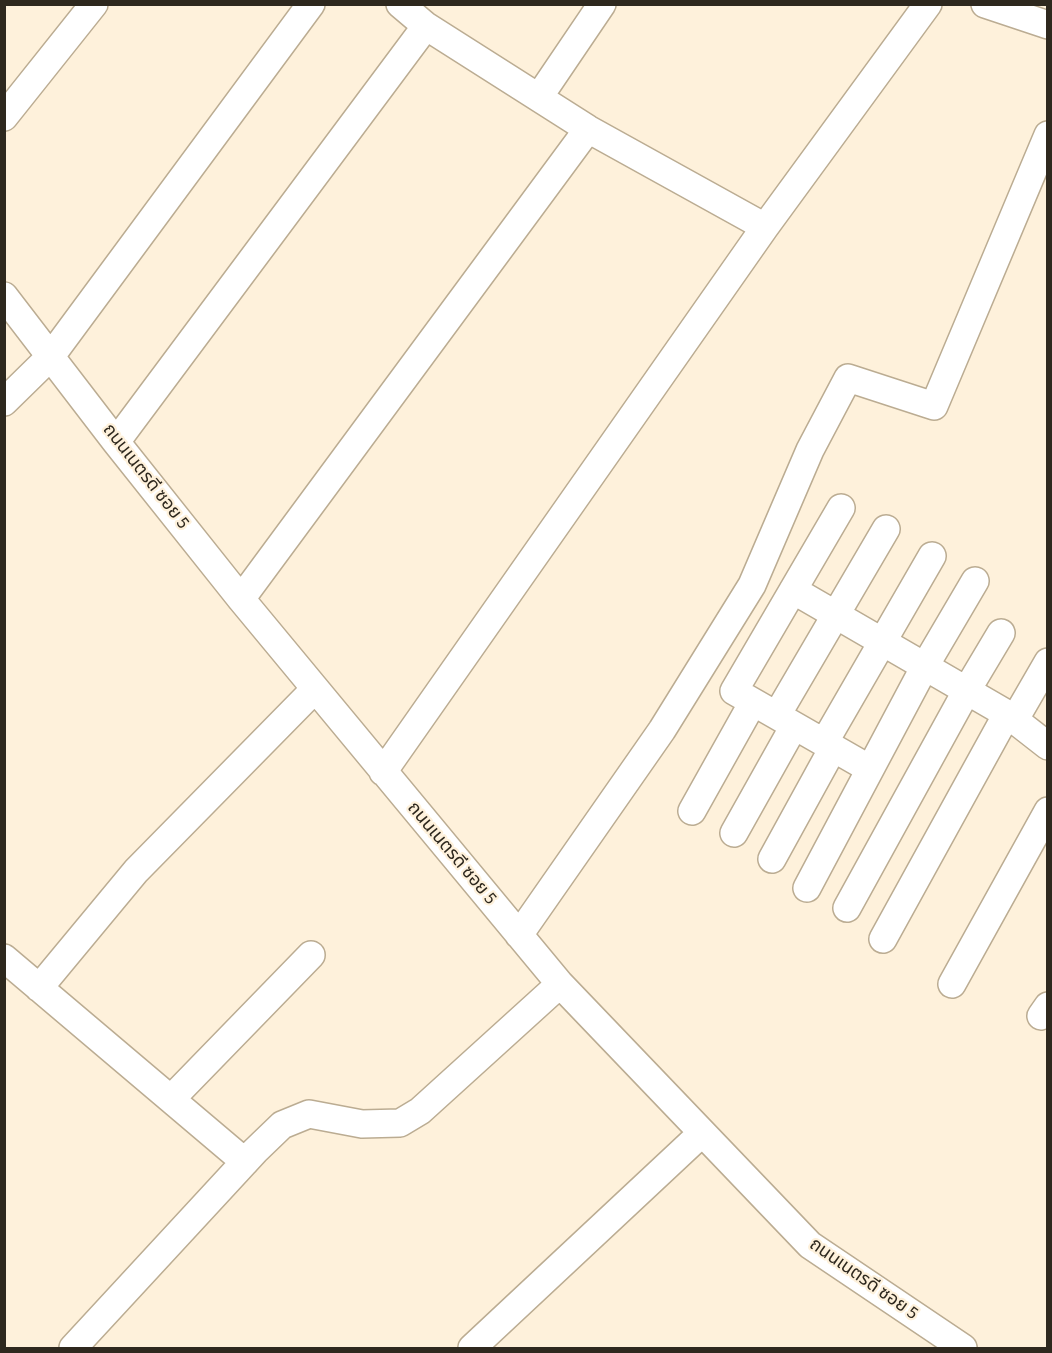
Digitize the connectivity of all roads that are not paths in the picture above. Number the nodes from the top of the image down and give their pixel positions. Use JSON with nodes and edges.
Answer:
{"nodes":[{"id":1,"x":94,"y":4,"type":"edge"},
{"id":2,"x":311,"y":4,"type":"edge"},
{"id":3,"x":400,"y":4,"type":"edge"},
{"id":4,"x":602,"y":4,"type":"edge"},
{"id":5,"x":928,"y":4,"type":"edge"},
{"id":6,"x":985,"y":4,"type":"edge"},
{"id":7,"x":1047,"y":25,"type":"edge"},
{"id":8,"x":426,"y":26,"type":"junction"},
{"id":9,"x":539,"y":97,"type":"junction"},
{"id":10,"x":4,"y":117,"type":"edge"},
{"id":11,"x":588,"y":129,"type":"junction"},
{"id":12,"x":1047,"y":135,"type":"edge"},
{"id":13,"x":765,"y":227,"type":"junction"},
{"id":14,"x":4,"y":296,"type":"edge"},
{"id":15,"x":51,"y":356,"type":"junction"},
{"id":16,"x":4,"y":402,"type":"edge"},
{"id":17,"x":116,"y":442,"type":"junction"},
{"id":18,"x":841,"y":508,"type":"dead end"},
{"id":19,"x":886,"y":529,"type":"dead end"},
{"id":20,"x":932,"y":556,"type":"dead end"},
{"id":21,"x":975,"y":581,"type":"dead end"},
{"id":22,"x":793,"y":590,"type":"junction"},
{"id":23,"x":241,"y":599,"type":"junction"},
{"id":24,"x":836,"y":615,"type":"junction"},
{"id":25,"x":1002,"y":633,"type":"dead end"},
{"id":26,"x":883,"y":642,"type":"junction"},
{"id":27,"x":1047,"y":662,"type":"edge"},
{"id":28,"x":925,"y":666,"type":"junction"},
{"id":29,"x":315,"y":689,"type":"junction"},
{"id":30,"x":967,"y":690,"type":"junction"},
{"id":31,"x":753,"y":702,"type":"junction"},
{"id":32,"x":1011,"y":716,"type":"junction"},
{"id":33,"x":786,"y":720,"type":"junction"},
{"id":34,"x":828,"y":745,"type":"junction"},
{"id":35,"x":1047,"y":746,"type":"edge"},
{"id":36,"x":870,"y":769,"type":"junction"},
{"id":37,"x":383,"y":772,"type":"junction"},
{"id":38,"x":693,"y":811,"type":"dead end"},
{"id":39,"x":1047,"y":811,"type":"edge"},
{"id":40,"x":734,"y":833,"type":"dead end"},
{"id":41,"x":772,"y":859,"type":"dead end"},
{"id":42,"x":807,"y":888,"type":"dead end"},
{"id":43,"x":847,"y":908,"type":"dead end"},
{"id":44,"x":519,"y":935,"type":"junction"},
{"id":45,"x":883,"y":939,"type":"dead end"},
{"id":46,"x":311,"y":955,"type":"dead end"},
{"id":47,"x":4,"y":958,"type":"edge"},
{"id":48,"x":560,"y":984,"type":"junction"},
{"id":49,"x":952,"y":984,"type":"dead end"},
{"id":50,"x":39,"y":988,"type":"junction"},
{"id":51,"x":171,"y":1099,"type":"junction"},
{"id":52,"x":702,"y":1133,"type":"junction"},
{"id":53,"x":245,"y":1162,"type":"junction"},
{"id":54,"x":73,"y":1348,"type":"edge"},
{"id":55,"x":472,"y":1348,"type":"edge"},
{"id":56,"x":963,"y":1348,"type":"edge"}],
"edges":[{"from":1,"to":10,"type":"street"},
{"from":2,"to":15,"type":"street"},
{"from":3,"to":8,"type":"street"},
{"from":4,"to":9,"type":"street"},
{"from":5,"to":13,"type":"street"},
{"from":6,"to":7,"type":"street"},
{"from":8,"to":9,"type":"street"},
{"from":8,"to":17,"type":"street"},
{"from":9,"to":11,"type":"street"},
{"from":11,"to":13,"type":"street"},
{"from":11,"to":23,"type":"street"},
{"from":12,"to":44,"type":"street"},
{"from":13,"to":37,"type":"street"},
{"from":14,"to":15,"type":"street","name":"ถนนเนตรดี ซอย 5"},
{"from":15,"to":16,"type":"street"},
{"from":15,"to":17,"type":"street","name":"ถนนเนตรดี ซอย 5"},
{"from":17,"to":23,"type":"street","name":"ถนนเนตรดี ซอย 5"},
{"from":18,"to":22,"type":"street"},
{"from":19,"to":24,"type":"street"},
{"from":20,"to":26,"type":"street"},
{"from":21,"to":28,"type":"street"},
{"from":22,"to":24,"type":"street"},
{"from":22,"to":31,"type":"street"},
{"from":23,"to":29,"type":"street","name":"ถนนเนตรดี ซอย 5"},
{"from":24,"to":26,"type":"street"},
{"from":24,"to":33,"type":"street"},
{"from":25,"to":30,"type":"street"},
{"from":26,"to":28,"type":"street"},
{"from":26,"to":34,"type":"street"},
{"from":27,"to":32,"type":"street"},
{"from":28,"to":30,"type":"street"},
{"from":28,"to":36,"type":"street"},
{"from":29,"to":37,"type":"street","name":"ถนนเนตรดี ซอย 5"},
{"from":29,"to":50,"type":"street"},
{"from":30,"to":32,"type":"street"},
{"from":30,"to":43,"type":"street"},
{"from":31,"to":33,"type":"street"},
{"from":31,"to":38,"type":"street"},
{"from":32,"to":35,"type":"street"},
{"from":32,"to":45,"type":"street"},
{"from":33,"to":34,"type":"street"},
{"from":33,"to":40,"type":"street"},
{"from":34,"to":36,"type":"street"},
{"from":34,"to":41,"type":"street"},
{"from":36,"to":42,"type":"street"},
{"from":37,"to":44,"type":"street","name":"ถนนเนตรดี ซอย 5"},
{"from":39,"to":49,"type":"street"},
{"from":44,"to":48,"type":"street","name":"ถนนเนตรดี ซอย 5"},
{"from":46,"to":51,"type":"street"},
{"from":47,"to":50,"type":"street"},
{"from":48,"to":52,"type":"street","name":"ถนนเนตรดี ซอย 5"},
{"from":48,"to":53,"type":"street"},
{"from":50,"to":51,"type":"street"},
{"from":51,"to":53,"type":"street"},
{"from":52,"to":55,"type":"street"},
{"from":52,"to":56,"type":"street","name":"ถนนเนตรดี ซอย 5"},
{"from":53,"to":54,"type":"street"}]}
